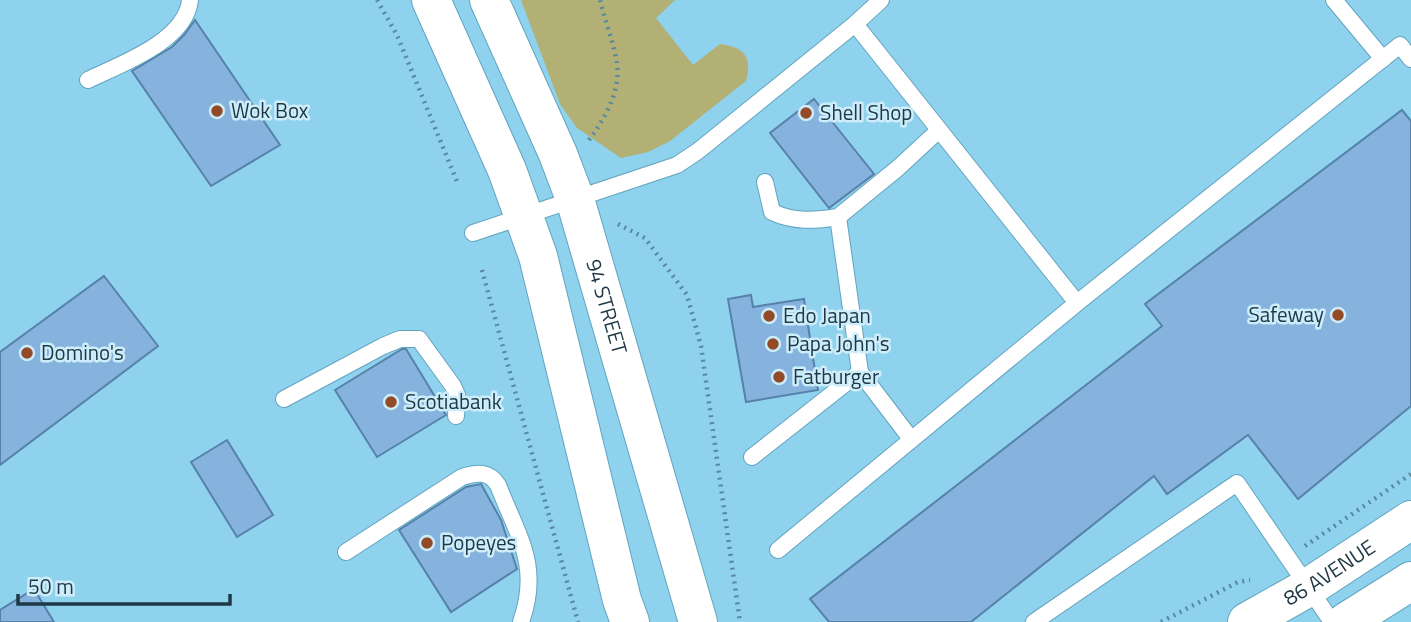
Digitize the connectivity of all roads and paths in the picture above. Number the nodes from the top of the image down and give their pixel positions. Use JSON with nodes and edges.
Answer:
{"nodes":[{"id":1,"x":190,"y":0,"type":"edge"},
{"id":2,"x":377,"y":0,"type":"edge"},
{"id":3,"x":431,"y":0,"type":"edge"},
{"id":4,"x":489,"y":0,"type":"edge"},
{"id":5,"x":600,"y":0,"type":"edge"},
{"id":6,"x":881,"y":0,"type":"edge"},
{"id":7,"x":1334,"y":0,"type":"edge"},
{"id":8,"x":855,"y":24,"type":"junction"},
{"id":9,"x":1405,"y":42,"type":"edge"},
{"id":10,"x":1383,"y":59,"type":"junction"},
{"id":11,"x":1411,"y":59,"type":"edge"},
{"id":12,"x":88,"y":80,"type":"dead end"},
{"id":13,"x":939,"y":130,"type":"junction"},
{"id":14,"x":586,"y":143,"type":"dead end"},
{"id":15,"x":765,"y":182,"type":"dead end"},
{"id":16,"x":458,"y":184,"type":"dead end"},
{"id":17,"x":575,"y":199,"type":"junction"},
{"id":18,"x":523,"y":217,"type":"junction"},
{"id":19,"x":838,"y":218,"type":"junction"},
{"id":20,"x":612,"y":221,"type":"dead end"},
{"id":21,"x":473,"y":233,"type":"dead end"},
{"id":22,"x":482,"y":270,"type":"dead end"},
{"id":23,"x":1077,"y":303,"type":"junction"},
{"id":24,"x":860,"y":372,"type":"junction"},
{"id":25,"x":284,"y":399,"type":"dead end"},
{"id":26,"x":456,"y":416,"type":"dead end"},
{"id":27,"x":911,"y":439,"type":"junction"},
{"id":28,"x":752,"y":457,"type":"dead end"},
{"id":29,"x":1411,"y":520,"type":"edge"},
{"id":30,"x":778,"y":550,"type":"dead end"},
{"id":31,"x":346,"y":552,"type":"dead end"},
{"id":32,"x":1411,"y":581,"type":"edge"},
{"id":33,"x":1309,"y":587,"type":"junction"},
{"id":34,"x":625,"y":614,"type":"edge"},
{"id":35,"x":521,"y":622,"type":"edge"},
{"id":36,"x":578,"y":622,"type":"edge"},
{"id":37,"x":698,"y":622,"type":"edge"},
{"id":38,"x":740,"y":622,"type":"edge"},
{"id":39,"x":1034,"y":622,"type":"edge"},
{"id":40,"x":1247,"y":622,"type":"edge"},
{"id":41,"x":1332,"y":622,"type":"edge"},
{"id":42,"x":1346,"y":622,"type":"edge"}],
"edges":[{"from":1,"to":12,"type":"lane"},
{"from":2,"to":16,"type":"path"},
{"from":3,"to":18,"type":"main road"},
{"from":4,"to":17,"type":"main road","name":"94 STREET"},
{"from":5,"to":14,"type":"path"},
{"from":6,"to":8,"type":"lane"},
{"from":7,"to":10,"type":"lane"},
{"from":8,"to":13,"type":"lane"},
{"from":8,"to":17,"type":"lane"},
{"from":9,"to":10,"type":"lane"},
{"from":9,"to":11,"type":"lane"},
{"from":10,"to":23,"type":"lane"},
{"from":13,"to":19,"type":"lane"},
{"from":13,"to":23,"type":"lane"},
{"from":15,"to":19,"type":"lane"},
{"from":17,"to":18,"type":"lane"},
{"from":17,"to":37,"type":"main road","name":"94 STREET"},
{"from":18,"to":21,"type":"lane"},
{"from":18,"to":34,"type":"main road"},
{"from":19,"to":24,"type":"lane"},
{"from":20,"to":38,"type":"path"},
{"from":22,"to":36,"type":"path"},
{"from":23,"to":27,"type":"lane"},
{"from":24,"to":27,"type":"lane"},
{"from":24,"to":28,"type":"lane"},
{"from":25,"to":26,"type":"lane"},
{"from":27,"to":30,"type":"lane"},
{"from":29,"to":33,"type":"main road","name":"86 AVENUE"},
{"from":31,"to":35,"type":"lane"},
{"from":32,"to":42,"type":"main road"},
{"from":33,"to":39,"type":"lane"},
{"from":33,"to":40,"type":"main road","name":"86 AVENUE"},
{"from":33,"to":41,"type":"lane"}]}
